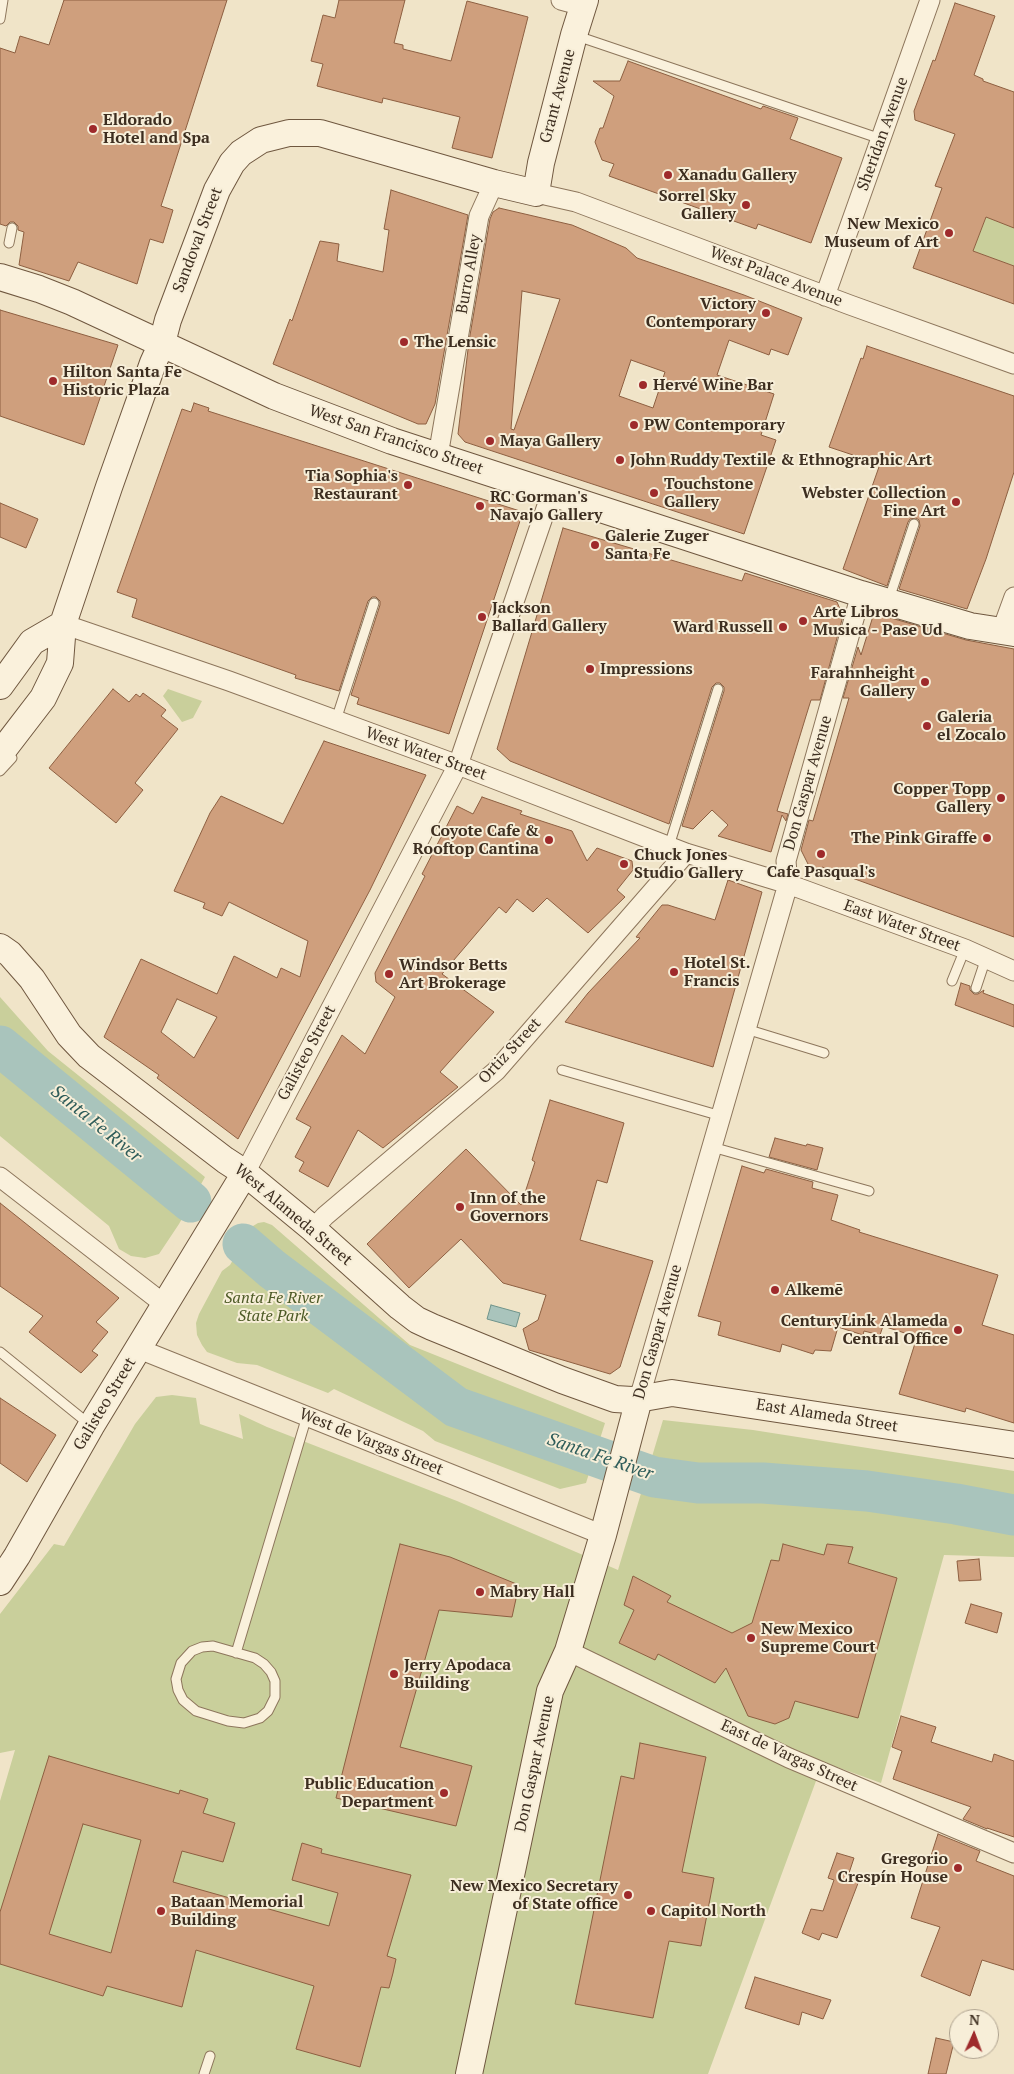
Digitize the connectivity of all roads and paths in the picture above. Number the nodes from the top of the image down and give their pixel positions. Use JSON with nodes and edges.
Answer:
{"nodes":[{"id":1,"x":3,"y":0,"type":"edge"},
{"id":2,"x":930,"y":0,"type":"edge"},
{"id":3,"x":576,"y":2,"type":"edge"},
{"id":4,"x":0,"y":20,"type":"edge"},
{"id":5,"x":574,"y":35,"type":"junction"},
{"id":6,"x":881,"y":139,"type":"junction"},
{"id":7,"x":494,"y":183,"type":"junction"},
{"id":8,"x":536,"y":193,"type":"junction"},
{"id":9,"x":12,"y":228,"type":"dead end"},
{"id":10,"x":9,"y":243,"type":"dead end"},
{"id":11,"x":0,"y":277,"type":"edge"},
{"id":12,"x":825,"y":296,"type":"junction"},
{"id":13,"x":162,"y":343,"type":"junction"},
{"id":14,"x":1014,"y":364,"type":"edge"},
{"id":15,"x":438,"y":456,"type":"junction"},
{"id":16,"x":551,"y":494,"type":"junction"},
{"id":17,"x":914,"y":524,"type":"dead end"},
{"id":18,"x":892,"y":590,"type":"dead end"},
{"id":19,"x":861,"y":594,"type":"junction"},
{"id":20,"x":1014,"y":597,"type":"edge"},
{"id":21,"x":374,"y":603,"type":"dead end"},
{"id":22,"x":64,"y":624,"type":"junction"},
{"id":23,"x":1008,"y":631,"type":"edge"},
{"id":24,"x":0,"y":686,"type":"edge"},
{"id":25,"x":718,"y":689,"type":"dead end"},
{"id":26,"x":336,"y":720,"type":"junction"},
{"id":27,"x":7,"y":755,"type":"edge"},
{"id":28,"x":458,"y":765,"type":"junction"},
{"id":29,"x":0,"y":771,"type":"edge"},
{"id":30,"x":678,"y":850,"type":"junction"},
{"id":31,"x":788,"y":884,"type":"junction"},
{"id":32,"x":0,"y":946,"type":"edge"},
{"id":33,"x":965,"y":949,"type":"junction"},
{"id":34,"x":986,"y":958,"type":"junction"},
{"id":35,"x":1014,"y":971,"type":"edge"},
{"id":36,"x":952,"y":981,"type":"dead end"},
{"id":37,"x":976,"y":988,"type":"dead end"},
{"id":38,"x":746,"y":1029,"type":"junction"},
{"id":39,"x":824,"y":1053,"type":"dead end"},
{"id":40,"x":562,"y":1070,"type":"dead end"},
{"id":41,"x":721,"y":1116,"type":"junction"},
{"id":42,"x":712,"y":1147,"type":"junction"},
{"id":43,"x":245,"y":1173,"type":"junction"},
{"id":44,"x":0,"y":1177,"type":"edge"},
{"id":45,"x":869,"y":1191,"type":"dead end"},
{"id":46,"x":313,"y":1229,"type":"junction"},
{"id":47,"x":164,"y":1304,"type":"junction"},
{"id":48,"x":139,"y":1349,"type":"junction"},
{"id":49,"x":0,"y":1352,"type":"edge"},
{"id":50,"x":639,"y":1399,"type":"junction"},
{"id":51,"x":307,"y":1416,"type":"junction"},
{"id":52,"x":91,"y":1426,"type":"junction"},
{"id":53,"x":1014,"y":1445,"type":"edge"},
{"id":54,"x":603,"y":1535,"type":"junction"},
{"id":55,"x":0,"y":1582,"type":"edge"},
{"id":56,"x":568,"y":1651,"type":"junction"},
{"id":57,"x":236,"y":1652,"type":"junction"},
{"id":58,"x":1014,"y":1853,"type":"edge"},
{"id":59,"x":210,"y":2056,"type":"dead end"},
{"id":60,"x":204,"y":2074,"type":"edge"},
{"id":61,"x":469,"y":2074,"type":"edge"}],
"edges":[{"from":1,"to":4,"type":"lane"},
{"from":2,"to":6,"type":"street","name":"Sheridan Avenue"},
{"from":3,"to":5,"type":"street","name":"Grant Avenue"},
{"from":5,"to":6,"type":"lane"},
{"from":5,"to":8,"type":"street","name":"Grant Avenue"},
{"from":6,"to":12,"type":"street","name":"Sheridan Avenue"},
{"from":7,"to":8,"type":"street","name":"Sandoval Street"},
{"from":7,"to":13,"type":"street","name":"Sandoval Street"},
{"from":7,"to":15,"type":"street","name":"Burro Alley"},
{"from":8,"to":12,"type":"street","name":"West Palace Avenue"},
{"from":9,"to":10,"type":"lane"},
{"from":11,"to":13,"type":"street","name":"West San Francisco Street"},
{"from":12,"to":14,"type":"street","name":"West Palace Avenue"},
{"from":13,"to":15,"type":"street","name":"West San Francisco Street"},
{"from":13,"to":22,"type":"street","name":"Sandoval Street"},
{"from":15,"to":16,"type":"street","name":"West San Francisco Street"},
{"from":16,"to":19,"type":"street","name":"West San Francisco Street"},
{"from":16,"to":28,"type":"street","name":"Galisteo Street"},
{"from":17,"to":18,"type":"lane"},
{"from":19,"to":23,"type":"street","name":"West San Francisco Street"},
{"from":19,"to":31,"type":"street","name":"Don Gaspar Avenue"},
{"from":20,"to":23,"type":"street"},
{"from":21,"to":26,"type":"lane"},
{"from":22,"to":24,"type":"street"},
{"from":22,"to":26,"type":"street","name":"West Water Street"},
{"from":22,"to":27,"type":"street","name":"Sandoval Street"},
{"from":25,"to":30,"type":"lane"},
{"from":26,"to":28,"type":"street","name":"West Water Street"},
{"from":27,"to":29,"type":"lane"},
{"from":28,"to":30,"type":"street","name":"West Water Street"},
{"from":28,"to":43,"type":"street","name":"Galisteo Street"},
{"from":30,"to":31,"type":"street","name":"West Water Street"},
{"from":30,"to":46,"type":"street","name":"Ortiz Street"},
{"from":31,"to":33,"type":"street","name":"East Water Street"},
{"from":31,"to":38,"type":"street","name":"Don Gaspar Avenue"},
{"from":32,"to":43,"type":"street","name":"West Alameda Street"},
{"from":33,"to":34,"type":"street","name":"East Water Street"},
{"from":33,"to":36,"type":"lane"},
{"from":34,"to":35,"type":"street","name":"East Water Street"},
{"from":34,"to":37,"type":"lane"},
{"from":38,"to":39,"type":"lane"},
{"from":38,"to":41,"type":"street","name":"Don Gaspar Avenue"},
{"from":40,"to":41,"type":"lane"},
{"from":41,"to":42,"type":"street","name":"Don Gaspar Avenue"},
{"from":42,"to":45,"type":"lane"},
{"from":42,"to":50,"type":"street","name":"Don Gaspar Avenue"},
{"from":43,"to":46,"type":"street","name":"West Alameda Street"},
{"from":43,"to":47,"type":"street","name":"Galisteo Street"},
{"from":44,"to":47,"type":"street"},
{"from":46,"to":50,"type":"street","name":"West Alameda Street"},
{"from":47,"to":48,"type":"street","name":"Galisteo Street"},
{"from":48,"to":51,"type":"street","name":"West de Vargas Street"},
{"from":48,"to":52,"type":"street","name":"Galisteo Street"},
{"from":49,"to":52,"type":"lane"},
{"from":50,"to":53,"type":"street","name":"East Alameda Street"},
{"from":50,"to":54,"type":"street","name":"Don Gaspar Avenue"},
{"from":51,"to":54,"type":"street","name":"West de Vargas Street"},
{"from":51,"to":57,"type":"lane"},
{"from":52,"to":55,"type":"street","name":"Galisteo Street"},
{"from":54,"to":56,"type":"street","name":"Don Gaspar Avenue"},
{"from":56,"to":58,"type":"street","name":"East de Vargas Street"},
{"from":56,"to":61,"type":"street","name":"Don Gaspar Avenue"},
{"from":57,"to":57,"type":"lane"},
{"from":59,"to":60,"type":"lane"}]}
